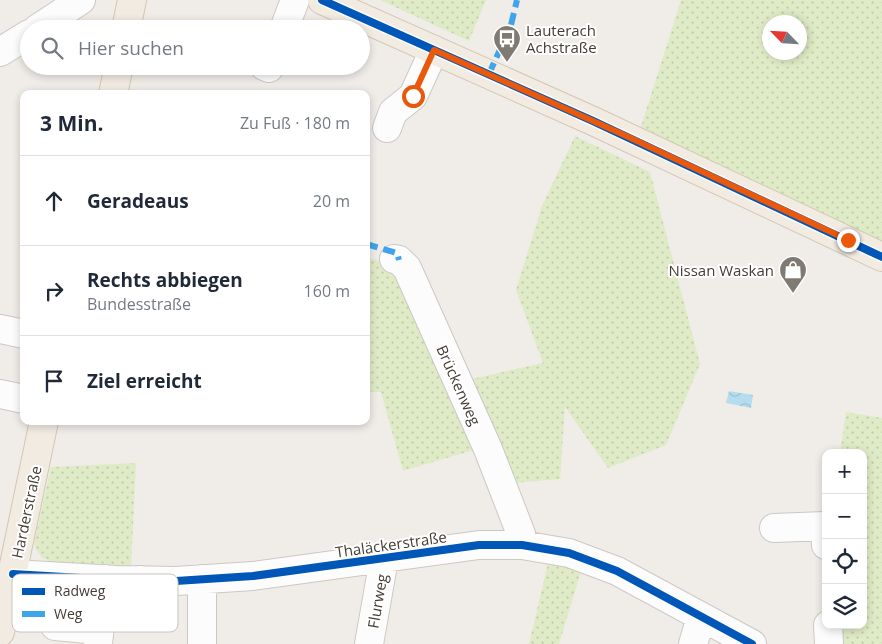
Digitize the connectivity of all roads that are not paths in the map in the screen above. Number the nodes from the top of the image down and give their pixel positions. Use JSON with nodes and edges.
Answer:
{"nodes":[{"id":1,"x":81,"y":0,"type":"edge"},
{"id":2,"x":132,"y":0,"type":"edge"},
{"id":3,"x":295,"y":0,"type":"edge"},
{"id":4,"x":322,"y":0,"type":"edge"},
{"id":5,"x":51,"y":20,"type":"edge"},
{"id":6,"x":128,"y":20,"type":"edge"},
{"id":7,"x":287,"y":20,"type":"edge"},
{"id":8,"x":367,"y":20,"type":"edge"},
{"id":9,"x":370,"y":21,"type":"edge"},
{"id":10,"x":20,"y":40,"type":"edge"},
{"id":11,"x":434,"y":50,"type":"junction"},
{"id":12,"x":0,"y":52,"type":"edge"},
{"id":13,"x":116,"y":75,"type":"edge"},
{"id":14,"x":114,"y":90,"type":"edge"},
{"id":15,"x":387,"y":128,"type":"dead end"},
{"id":16,"x":882,"y":256,"type":"edge"},
{"id":17,"x":394,"y":259,"type":"dead end"},
{"id":18,"x":0,"y":329,"type":"edge"},
{"id":19,"x":20,"y":333,"type":"edge"},
{"id":20,"x":0,"y":394,"type":"edge"},
{"id":21,"x":20,"y":398,"type":"edge"},
{"id":22,"x":43,"y":425,"type":"edge"},
{"id":23,"x":774,"y":528,"type":"dead end"},
{"id":24,"x":826,"y":539,"type":"edge"},
{"id":25,"x":522,"y":545,"type":"junction"},
{"id":26,"x":384,"y":559,"type":"junction"},
{"id":27,"x":13,"y":574,"type":"edge"},
{"id":28,"x":12,"y":578,"type":"edge"},
{"id":29,"x":178,"y":579,"type":"edge"},
{"id":30,"x":202,"y":579,"type":"junction"},
{"id":31,"x":702,"y":616,"type":"junction"},
{"id":32,"x":828,"y":629,"type":"edge"},
{"id":33,"x":0,"y":632,"type":"edge"},
{"id":34,"x":79,"y":632,"type":"edge"},
{"id":35,"x":99,"y":637,"type":"edge"},
{"id":36,"x":202,"y":644,"type":"edge"},
{"id":37,"x":370,"y":644,"type":"edge"},
{"id":38,"x":693,"y":644,"type":"edge"},
{"id":39,"x":752,"y":644,"type":"edge"},
{"id":40,"x":829,"y":644,"type":"edge"}],
"edges":[{"from":1,"to":5,"type":"street"},
{"from":2,"to":6,"type":"main road"},
{"from":3,"to":7,"type":"street"},
{"from":4,"to":8,"type":"main road"},
{"from":9,"to":11,"type":"main road"},
{"from":10,"to":12,"type":"street"},
{"from":11,"to":15,"type":"street"},
{"from":11,"to":16,"type":"main road"},
{"from":13,"to":14,"type":"main road"},
{"from":17,"to":25,"type":"street","name":"Brückenweg"},
{"from":18,"to":19,"type":"street"},
{"from":20,"to":21,"type":"street"},
{"from":22,"to":27,"type":"main road","name":"Harderstraße"},
{"from":23,"to":24,"type":"street"},
{"from":25,"to":26,"type":"street","name":"Thaläckerstraße"},
{"from":25,"to":31,"type":"street","name":"Thaläckerstraße"},
{"from":26,"to":30,"type":"street","name":"Thaläckerstraße"},
{"from":26,"to":37,"type":"street","name":"Flurweg"},
{"from":28,"to":33,"type":"main road","name":"Harderstraße"},
{"from":29,"to":30,"type":"street","name":"Thaläckerstraße"},
{"from":30,"to":36,"type":"street"},
{"from":31,"to":38,"type":"street"},
{"from":31,"to":39,"type":"street","name":"Thaläckerstraße"},
{"from":32,"to":40,"type":"street"},
{"from":34,"to":35,"type":"street"}]}
